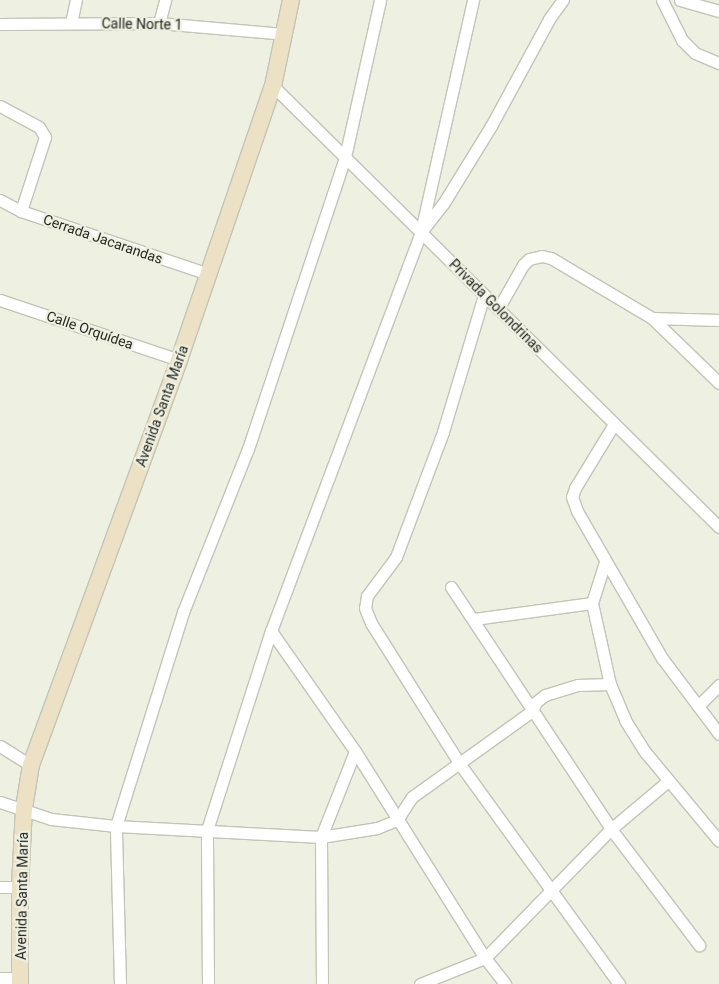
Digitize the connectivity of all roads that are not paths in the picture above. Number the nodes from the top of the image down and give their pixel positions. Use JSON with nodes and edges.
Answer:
{"nodes":[{"id":1,"x":76,"y":0,"type":"edge"},
{"id":2,"x":165,"y":0,"type":"edge"},
{"id":3,"x":292,"y":0,"type":"edge"},
{"id":4,"x":380,"y":0,"type":"edge"},
{"id":5,"x":473,"y":0,"type":"edge"},
{"id":6,"x":563,"y":0,"type":"edge"},
{"id":7,"x":662,"y":0,"type":"edge"},
{"id":8,"x":680,"y":0,"type":"edge"},
{"id":9,"x":719,"y":12,"type":"edge"},
{"id":10,"x":71,"y":23,"type":"junction"},
{"id":11,"x":159,"y":23,"type":"junction"},
{"id":12,"x":0,"y":24,"type":"edge"},
{"id":13,"x":284,"y":34,"type":"junction"},
{"id":14,"x":719,"y":63,"type":"edge"},
{"id":15,"x":273,"y":86,"type":"junction"},
{"id":16,"x":0,"y":106,"type":"edge"},
{"id":17,"x":345,"y":157,"type":"junction"},
{"id":18,"x":0,"y":200,"type":"edge"},
{"id":19,"x":21,"y":211,"type":"junction"},
{"id":20,"x":422,"y":231,"type":"junction"},
{"id":21,"x":208,"y":274,"type":"junction"},
{"id":22,"x":484,"y":295,"type":"junction"},
{"id":23,"x":0,"y":300,"type":"edge"},
{"id":24,"x":498,"y":309,"type":"junction"},
{"id":25,"x":652,"y":318,"type":"junction"},
{"id":26,"x":719,"y":320,"type":"edge"},
{"id":27,"x":179,"y":360,"type":"junction"},
{"id":28,"x":719,"y":383,"type":"edge"},
{"id":29,"x":614,"y":424,"type":"junction"},
{"id":30,"x":719,"y":527,"type":"edge"},
{"id":31,"x":604,"y":562,"type":"junction"},
{"id":32,"x":452,"y":587,"type":"dead end"},
{"id":33,"x":592,"y":603,"type":"junction"},
{"id":34,"x":474,"y":619,"type":"junction"},
{"id":35,"x":271,"y":631,"type":"junction"},
{"id":36,"x":610,"y":684,"type":"junction"},
{"id":37,"x":719,"y":685,"type":"edge"},
{"id":38,"x":698,"y":706,"type":"junction"},
{"id":39,"x":532,"y":711,"type":"junction"},
{"id":40,"x":719,"y":734,"type":"edge"},
{"id":41,"x":0,"y":746,"type":"edge"},
{"id":42,"x":355,"y":751,"type":"junction"},
{"id":43,"x":459,"y":763,"type":"junction"},
{"id":44,"x":32,"y":765,"type":"junction"},
{"id":45,"x":668,"y":781,"type":"junction"},
{"id":46,"x":0,"y":802,"type":"edge"},
{"id":47,"x":24,"y":808,"type":"junction"},
{"id":48,"x":397,"y":820,"type":"junction"},
{"id":49,"x":116,"y":826,"type":"junction"},
{"id":50,"x":611,"y":829,"type":"junction"},
{"id":51,"x":207,"y":830,"type":"junction"},
{"id":52,"x":321,"y":837,"type":"junction"},
{"id":53,"x":719,"y":841,"type":"edge"},
{"id":54,"x":0,"y":887,"type":"edge"},
{"id":55,"x":20,"y":887,"type":"junction"},
{"id":56,"x":548,"y":890,"type":"junction"},
{"id":57,"x":700,"y":945,"type":"dead end"},
{"id":58,"x":485,"y":958,"type":"junction"},
{"id":59,"x":0,"y":978,"type":"edge"},
{"id":60,"x":20,"y":981,"type":"edge"},
{"id":61,"x":120,"y":984,"type":"edge"},
{"id":62,"x":208,"y":984,"type":"edge"},
{"id":63,"x":322,"y":984,"type":"edge"},
{"id":64,"x":420,"y":984,"type":"edge"},
{"id":65,"x":505,"y":984,"type":"edge"},
{"id":66,"x":620,"y":984,"type":"edge"}],
"edges":[{"from":1,"to":10,"type":"street"},
{"from":2,"to":11,"type":"street"},
{"from":3,"to":13,"type":"main road","name":"Avenida Santa María"},
{"from":4,"to":17,"type":"street"},
{"from":5,"to":20,"type":"street"},
{"from":6,"to":20,"type":"street"},
{"from":7,"to":14,"type":"street"},
{"from":8,"to":9,"type":"street"},
{"from":10,"to":11,"type":"street","name":"Calle Norte 1"},
{"from":10,"to":12,"type":"street","name":"Calle Norte 1"},
{"from":11,"to":13,"type":"street","name":"Calle Norte 1"},
{"from":13,"to":15,"type":"main road","name":"Avenida Santa María"},
{"from":15,"to":17,"type":"street","name":"Privada Golondrinas"},
{"from":15,"to":21,"type":"main road","name":"Avenida Santa María"},
{"from":16,"to":19,"type":"street"},
{"from":17,"to":20,"type":"street","name":"Privada Golondrinas"},
{"from":17,"to":49,"type":"street"},
{"from":18,"to":19,"type":"street","name":"Cerrada Jacarandas"},
{"from":19,"to":21,"type":"street","name":"Cerrada Jacarandas"},
{"from":20,"to":22,"type":"street","name":"Privada Golondrinas"},
{"from":20,"to":35,"type":"street"},
{"from":21,"to":27,"type":"main road","name":"Avenida Santa María"},
{"from":22,"to":24,"type":"street","name":"Privada Golondrinas"},
{"from":22,"to":43,"type":"street"},
{"from":23,"to":27,"type":"street","name":"Calle Orquídea"},
{"from":24,"to":25,"type":"street"},
{"from":24,"to":29,"type":"street","name":"Privada Golondrinas"},
{"from":25,"to":26,"type":"street"},
{"from":25,"to":28,"type":"street"},
{"from":27,"to":44,"type":"main road","name":"Avenida Santa María"},
{"from":29,"to":30,"type":"street","name":"Privada Golondrinas"},
{"from":29,"to":31,"type":"street"},
{"from":31,"to":33,"type":"street"},
{"from":31,"to":38,"type":"street"},
{"from":32,"to":34,"type":"street"},
{"from":33,"to":34,"type":"street"},
{"from":33,"to":36,"type":"street"},
{"from":34,"to":39,"type":"street"},
{"from":35,"to":42,"type":"street"},
{"from":35,"to":51,"type":"street"},
{"from":36,"to":39,"type":"street"},
{"from":36,"to":45,"type":"street"},
{"from":37,"to":38,"type":"street"},
{"from":38,"to":40,"type":"street"},
{"from":39,"to":43,"type":"street"},
{"from":39,"to":50,"type":"street"},
{"from":41,"to":44,"type":"street"},
{"from":42,"to":48,"type":"street"},
{"from":42,"to":52,"type":"street"},
{"from":43,"to":48,"type":"street"},
{"from":43,"to":56,"type":"street"},
{"from":44,"to":47,"type":"main road","name":"Avenida Santa María"},
{"from":45,"to":50,"type":"street"},
{"from":45,"to":53,"type":"street"},
{"from":46,"to":47,"type":"street"},
{"from":47,"to":49,"type":"street"},
{"from":47,"to":55,"type":"main road","name":"Avenida Santa María"},
{"from":48,"to":52,"type":"street"},
{"from":48,"to":58,"type":"street"},
{"from":49,"to":51,"type":"street"},
{"from":49,"to":61,"type":"street"},
{"from":50,"to":56,"type":"street"},
{"from":50,"to":57,"type":"street"},
{"from":51,"to":52,"type":"street"},
{"from":51,"to":62,"type":"street"},
{"from":52,"to":63,"type":"street"},
{"from":54,"to":55,"type":"street"},
{"from":55,"to":60,"type":"main road","name":"Avenida Santa María"},
{"from":56,"to":58,"type":"street"},
{"from":56,"to":66,"type":"street"},
{"from":58,"to":64,"type":"street"},
{"from":58,"to":65,"type":"street"},
{"from":59,"to":60,"type":"street"}]}
